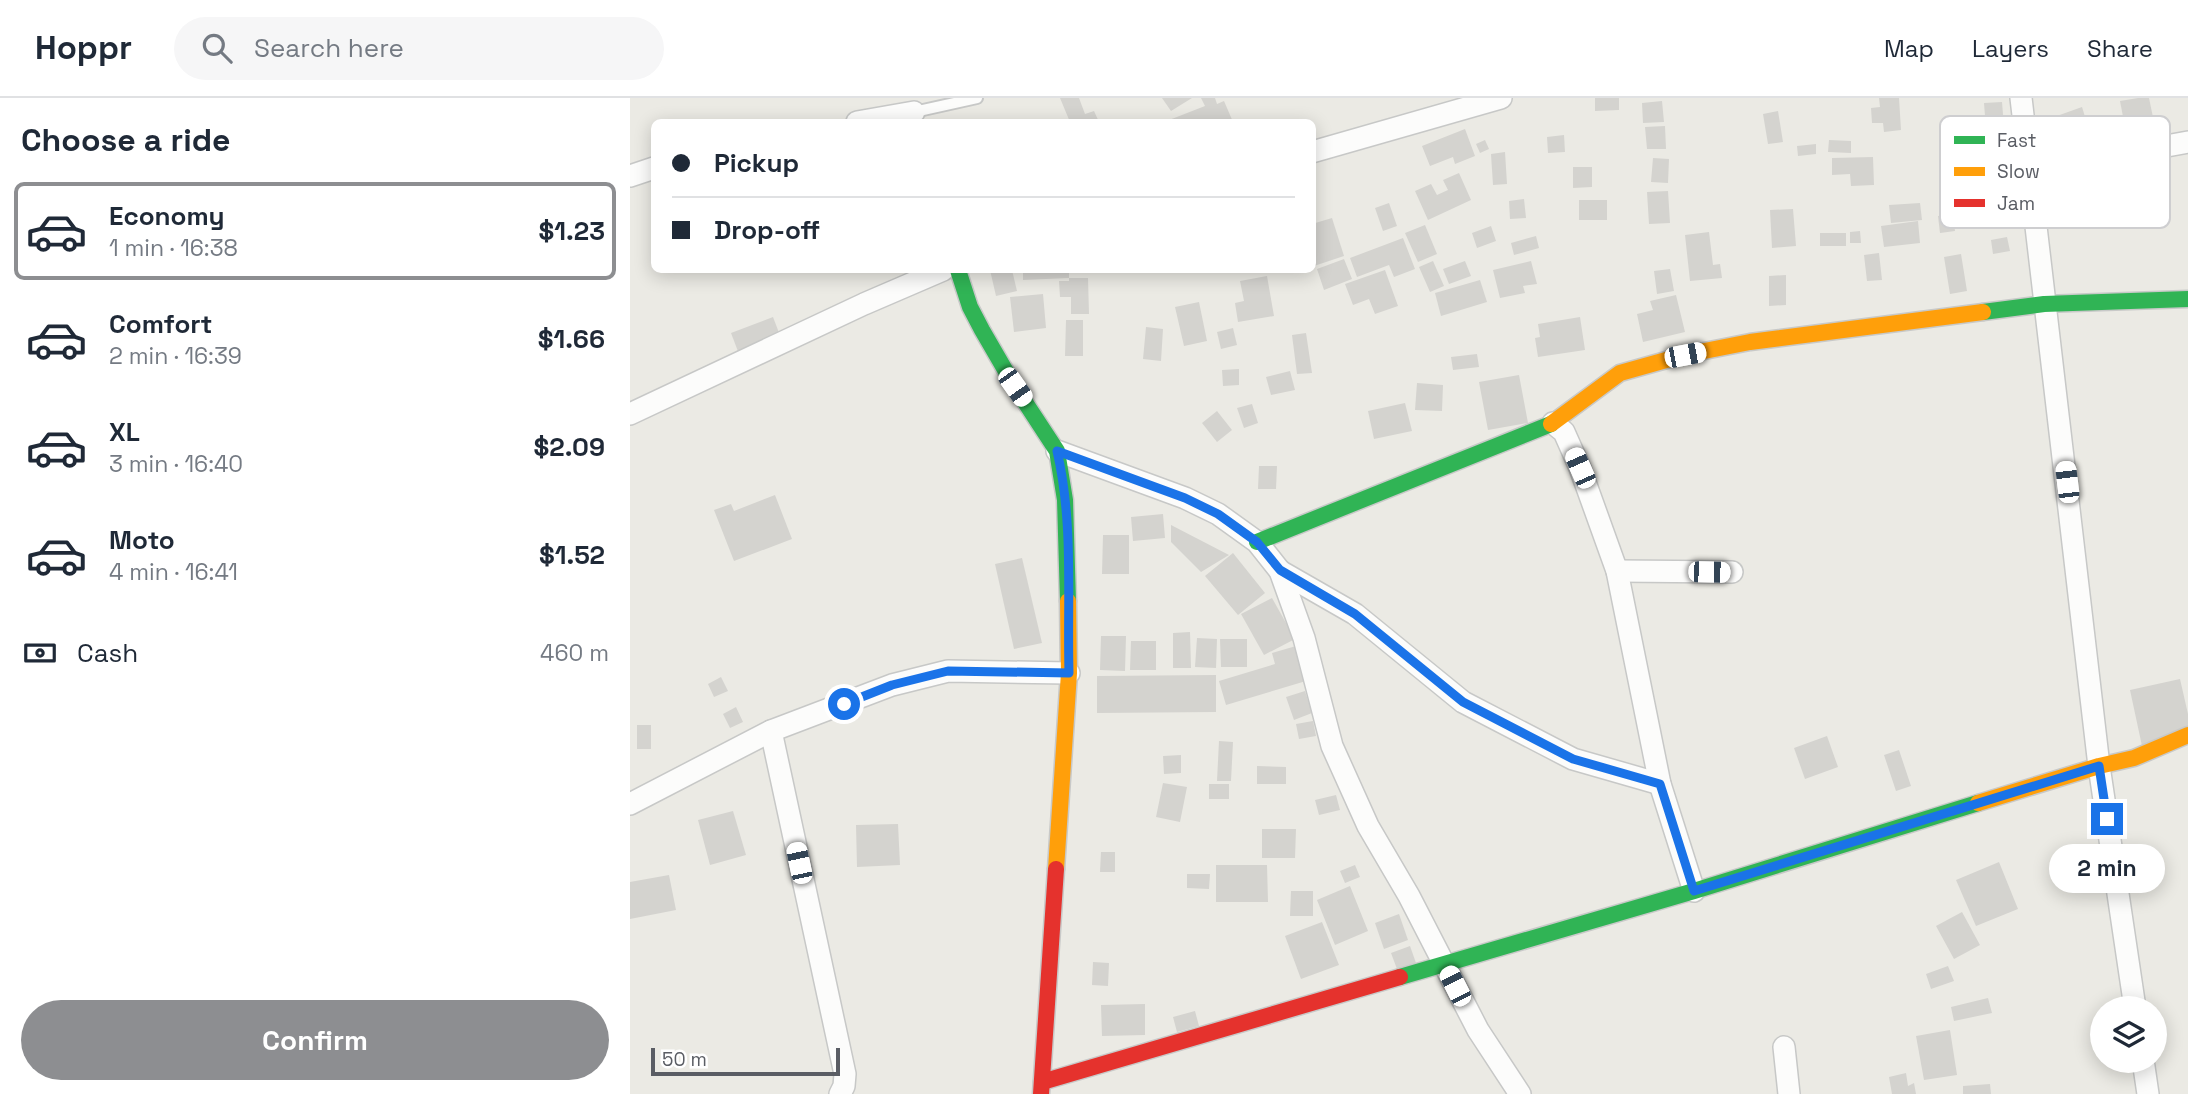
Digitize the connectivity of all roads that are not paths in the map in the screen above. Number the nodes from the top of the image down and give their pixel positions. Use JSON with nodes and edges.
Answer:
{"nodes":[{"id":1,"x":977,"y":98,"type":"edge"},
{"id":2,"x":1501,"y":98,"type":"edge"},
{"id":3,"x":2021,"y":98,"type":"edge"},
{"id":4,"x":913,"y":111,"type":"edge"},
{"id":5,"x":2023,"y":116,"type":"edge"},
{"id":6,"x":872,"y":119,"type":"edge"},
{"id":7,"x":2188,"y":142,"type":"edge"},
{"id":8,"x":2170,"y":145,"type":"edge"},
{"id":9,"x":1316,"y":151,"type":"edge"},
{"id":10,"x":651,"y":169,"type":"edge"},
{"id":11,"x":630,"y":176,"type":"edge"},
{"id":12,"x":2035,"y":228,"type":"edge"},
{"id":13,"x":936,"y":273,"type":"edge"},
{"id":14,"x":959,"y":273,"type":"edge"},
{"id":15,"x":2188,"y":299,"type":"edge"},
{"id":16,"x":2044,"y":304,"type":"junction"},
{"id":17,"x":630,"y":414,"type":"edge"},
{"id":18,"x":1553,"y":424,"type":"junction"},
{"id":19,"x":1057,"y":451,"type":"junction"},
{"id":20,"x":1257,"y":542,"type":"junction"},
{"id":21,"x":1280,"y":570,"type":"junction"},
{"id":22,"x":1617,"y":571,"type":"junction"},
{"id":23,"x":1732,"y":572,"type":"dead end"},
{"id":24,"x":1069,"y":673,"type":"junction"},
{"id":25,"x":771,"y":731,"type":"junction"},
{"id":26,"x":2188,"y":735,"type":"edge"},
{"id":27,"x":2099,"y":766,"type":"junction"},
{"id":28,"x":1660,"y":784,"type":"junction"},
{"id":29,"x":630,"y":804,"type":"edge"},
{"id":30,"x":1694,"y":891,"type":"junction"},
{"id":31,"x":1443,"y":964,"type":"junction"},
{"id":32,"x":2133,"y":996,"type":"edge"},
{"id":33,"x":1784,"y":1047,"type":"dead end"},
{"id":34,"x":2145,"y":1073,"type":"edge"},
{"id":35,"x":1042,"y":1088,"type":"edge"},
{"id":36,"x":840,"y":1094,"type":"edge"},
{"id":37,"x":1520,"y":1094,"type":"edge"},
{"id":38,"x":1789,"y":1094,"type":"edge"},
{"id":39,"x":2148,"y":1094,"type":"edge"}],
"edges":[{"from":1,"to":4,"type":"lane"},
{"from":2,"to":9,"type":"street"},
{"from":3,"to":5,"type":"street"},
{"from":4,"to":6,"type":"street"},
{"from":7,"to":8,"type":"street"},
{"from":10,"to":11,"type":"street"},
{"from":12,"to":16,"type":"street"},
{"from":13,"to":17,"type":"street"},
{"from":14,"to":19,"type":"street"},
{"from":15,"to":16,"type":"street"},
{"from":16,"to":18,"type":"street"},
{"from":16,"to":27,"type":"street"},
{"from":18,"to":20,"type":"street"},
{"from":18,"to":22,"type":"street"},
{"from":19,"to":20,"type":"street"},
{"from":19,"to":24,"type":"street"},
{"from":20,"to":21,"type":"street"},
{"from":21,"to":28,"type":"street"},
{"from":21,"to":31,"type":"street"},
{"from":22,"to":23,"type":"street"},
{"from":22,"to":28,"type":"street"},
{"from":24,"to":25,"type":"street"},
{"from":24,"to":35,"type":"street"},
{"from":25,"to":29,"type":"street"},
{"from":25,"to":36,"type":"street"},
{"from":26,"to":27,"type":"street"},
{"from":27,"to":30,"type":"street"},
{"from":27,"to":32,"type":"street"},
{"from":28,"to":30,"type":"street"},
{"from":30,"to":31,"type":"street"},
{"from":31,"to":35,"type":"street"},
{"from":31,"to":37,"type":"street"},
{"from":33,"to":38,"type":"street"},
{"from":34,"to":39,"type":"street"}]}
